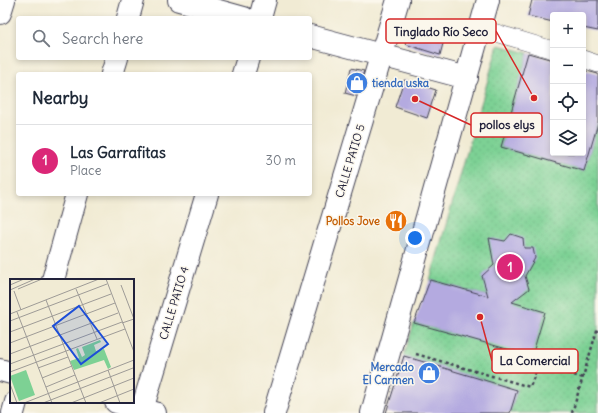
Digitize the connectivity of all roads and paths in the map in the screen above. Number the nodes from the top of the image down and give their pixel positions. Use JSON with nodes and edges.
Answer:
{"nodes":[{"id":1,"x":4,"y":0,"type":"edge"},
{"id":2,"x":133,"y":0,"type":"edge"},
{"id":3,"x":179,"y":0,"type":"edge"},
{"id":4,"x":265,"y":0,"type":"edge"},
{"id":5,"x":398,"y":0,"type":"edge"},
{"id":6,"x":488,"y":0,"type":"edge"},
{"id":7,"x":0,"y":13,"type":"edge"},
{"id":8,"x":129,"y":16,"type":"edge"},
{"id":9,"x":237,"y":16,"type":"edge"},
{"id":10,"x":261,"y":16,"type":"edge"},
{"id":11,"x":480,"y":28,"type":"junction"},
{"id":12,"x":312,"y":37,"type":"edge"},
{"id":13,"x":550,"y":49,"type":"edge"},
{"id":14,"x":382,"y":56,"type":"junction"},
{"id":15,"x":116,"y":60,"type":"edge"},
{"id":16,"x":247,"y":60,"type":"edge"},
{"id":17,"x":586,"y":60,"type":"edge"},
{"id":18,"x":598,"y":64,"type":"edge"},
{"id":19,"x":112,"y":72,"type":"edge"},
{"id":20,"x":244,"y":72,"type":"edge"},
{"id":21,"x":467,"y":78,"type":"junction"},
{"id":22,"x":76,"y":196,"type":"edge"},
{"id":23,"x":206,"y":196,"type":"edge"},
{"id":24,"x":53,"y":279,"type":"edge"},
{"id":25,"x":598,"y":327,"type":"edge"},
{"id":26,"x":416,"y":354,"type":"dead end"},
{"id":27,"x":0,"y":370,"type":"edge"},
{"id":28,"x":10,"y":373,"type":"edge"},
{"id":29,"x":583,"y":378,"type":"junction"},
{"id":30,"x":16,"y":403,"type":"edge"},
{"id":31,"x":119,"y":403,"type":"edge"},
{"id":32,"x":146,"y":412,"type":"edge"},
{"id":33,"x":12,"y":413,"type":"edge"},
{"id":34,"x":274,"y":413,"type":"edge"},
{"id":35,"x":372,"y":413,"type":"edge"},
{"id":36,"x":572,"y":413,"type":"edge"}],
"edges":[{"from":1,"to":7,"type":"street"},
{"from":2,"to":8,"type":"street"},
{"from":3,"to":9,"type":"street"},
{"from":4,"to":10,"type":"street"},
{"from":5,"to":14,"type":"street","name":"CALLE PATIO 5"},
{"from":6,"to":11,"type":"street"},
{"from":11,"to":13,"type":"street"},
{"from":11,"to":21,"type":"street"},
{"from":12,"to":14,"type":"street"},
{"from":14,"to":21,"type":"street"},
{"from":14,"to":34,"type":"street","name":"CALLE PATIO 5"},
{"from":15,"to":19,"type":"street"},
{"from":16,"to":20,"type":"street"},
{"from":17,"to":18,"type":"street"},
{"from":21,"to":35,"type":"street"},
{"from":22,"to":24,"type":"street"},
{"from":23,"to":32,"type":"street","name":"CALLE PATIO 4"},
{"from":25,"to":29,"type":"path"},
{"from":26,"to":29,"type":"path"},
{"from":27,"to":28,"type":"street"},
{"from":29,"to":36,"type":"path"},
{"from":30,"to":33,"type":"street"},
{"from":31,"to":32,"type":"street"}]}
